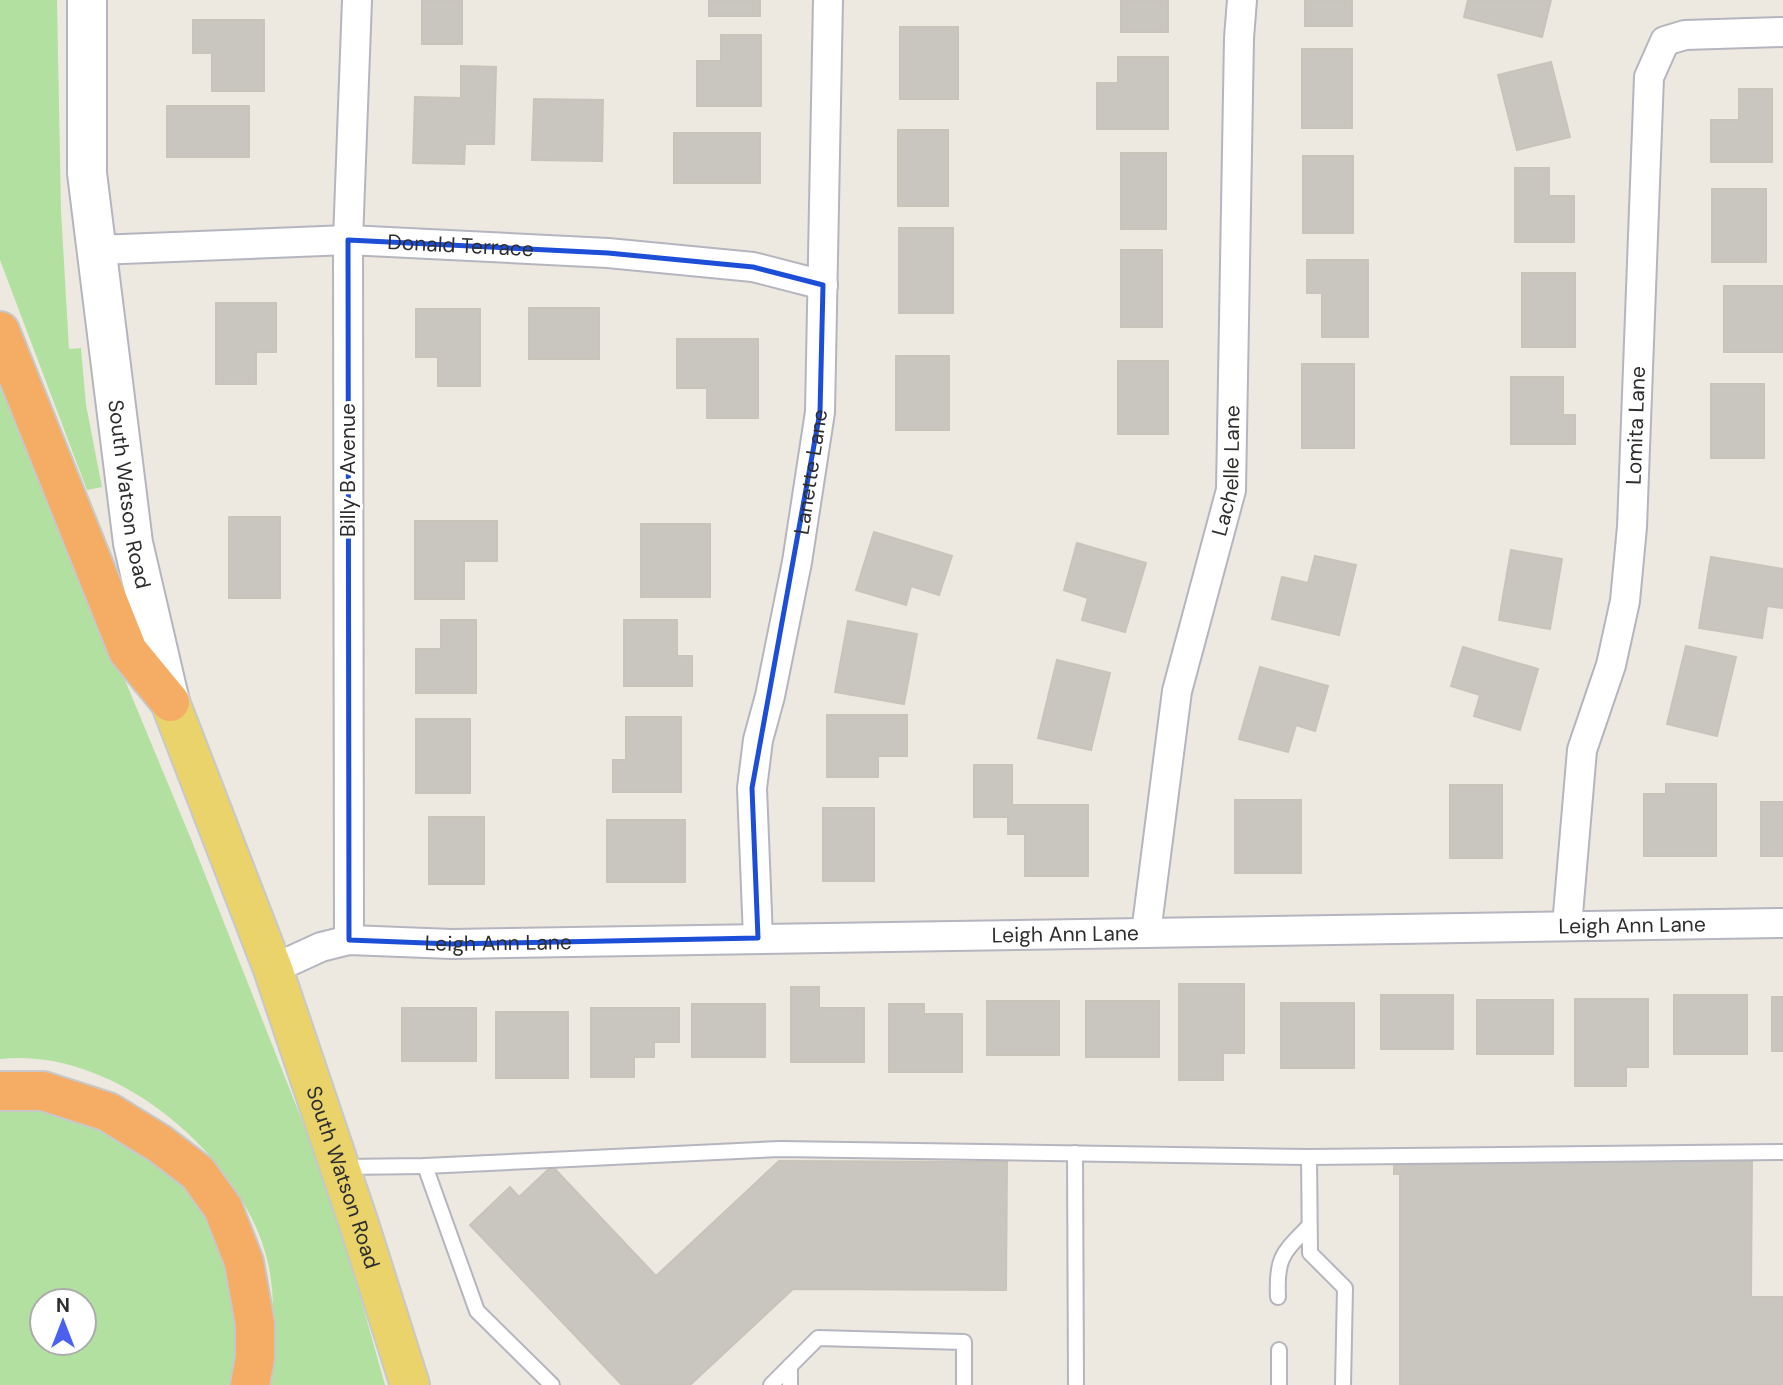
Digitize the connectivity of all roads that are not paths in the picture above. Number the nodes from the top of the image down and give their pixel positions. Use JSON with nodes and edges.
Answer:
{"nodes":[{"id":1,"x":87,"y":0,"type":"edge"},
{"id":2,"x":357,"y":0,"type":"edge"},
{"id":3,"x":828,"y":0,"type":"edge"},
{"id":4,"x":1242,"y":0,"type":"edge"},
{"id":5,"x":1783,"y":32,"type":"edge"},
{"id":6,"x":348,"y":240,"type":"junction"},
{"id":7,"x":97,"y":250,"type":"junction"},
{"id":8,"x":823,"y":285,"type":"junction"},
{"id":9,"x":0,"y":331,"type":"edge"},
{"id":10,"x":170,"y":702,"type":"junction"},
{"id":11,"x":1783,"y":923,"type":"edge"},
{"id":12,"x":1567,"y":926,"type":"junction"},
{"id":13,"x":1146,"y":933,"type":"junction"},
{"id":14,"x":758,"y":938,"type":"junction"},
{"id":15,"x":349,"y":940,"type":"junction"},
{"id":16,"x":274,"y":969,"type":"junction"},
{"id":17,"x":0,"y":1091,"type":"edge"},
{"id":18,"x":1783,"y":1152,"type":"edge"},
{"id":19,"x":1075,"y":1153,"type":"junction"},
{"id":20,"x":1309,"y":1157,"type":"junction"},
{"id":21,"x":425,"y":1166,"type":"junction"},
{"id":22,"x":340,"y":1167,"type":"junction"},
{"id":23,"x":1309,"y":1226,"type":"junction"},
{"id":24,"x":1278,"y":1297,"type":"dead end"},
{"id":25,"x":1279,"y":1350,"type":"dead end"},
{"id":26,"x":790,"y":1366,"type":"junction"},
{"id":27,"x":412,"y":1379,"type":"edge"},
{"id":28,"x":250,"y":1385,"type":"edge"},
{"id":29,"x":552,"y":1385,"type":"edge"},
{"id":30,"x":771,"y":1385,"type":"edge"},
{"id":31,"x":790,"y":1385,"type":"edge"},
{"id":32,"x":964,"y":1385,"type":"edge"},
{"id":33,"x":1076,"y":1385,"type":"edge"},
{"id":34,"x":1279,"y":1385,"type":"edge"},
{"id":35,"x":1343,"y":1385,"type":"edge"}],
"edges":[{"from":1,"to":7,"type":"main road","name":"South Watson Road"},
{"from":2,"to":6,"type":"street","name":"Billy B Avenue"},
{"from":3,"to":8,"type":"street","name":"Lanette Lane"},
{"from":4,"to":13,"type":"street","name":"Lachelle Lane"},
{"from":5,"to":12,"type":"street","name":"Lomita Lane"},
{"from":6,"to":7,"type":"street","name":"Donald Terrace"},
{"from":6,"to":8,"type":"street","name":"Donald Terrace"},
{"from":6,"to":15,"type":"street","name":"Billy B Avenue"},
{"from":7,"to":10,"type":"main road","name":"South Watson Road"},
{"from":8,"to":14,"type":"street","name":"Lanette Lane"},
{"from":9,"to":10,"type":"highway"},
{"from":10,"to":16,"type":"main road","name":"South Watson Road"},
{"from":11,"to":12,"type":"street","name":"Leigh Ann Lane"},
{"from":12,"to":13,"type":"street","name":"Leigh Ann Lane"},
{"from":13,"to":14,"type":"street","name":"Leigh Ann Lane"},
{"from":14,"to":15,"type":"street","name":"Leigh Ann Lane"},
{"from":15,"to":16,"type":"street"},
{"from":16,"to":22,"type":"main road","name":"South Watson Road"},
{"from":17,"to":28,"type":"highway"},
{"from":18,"to":20,"type":"lane"},
{"from":19,"to":20,"type":"lane"},
{"from":19,"to":21,"type":"lane"},
{"from":19,"to":33,"type":"lane"},
{"from":20,"to":23,"type":"lane"},
{"from":21,"to":22,"type":"lane"},
{"from":21,"to":29,"type":"lane"},
{"from":22,"to":27,"type":"main road","name":"South Watson Road"},
{"from":23,"to":24,"type":"lane"},
{"from":23,"to":35,"type":"lane"},
{"from":25,"to":34,"type":"lane"},
{"from":26,"to":30,"type":"lane"},
{"from":26,"to":31,"type":"lane"},
{"from":26,"to":32,"type":"lane"}]}
